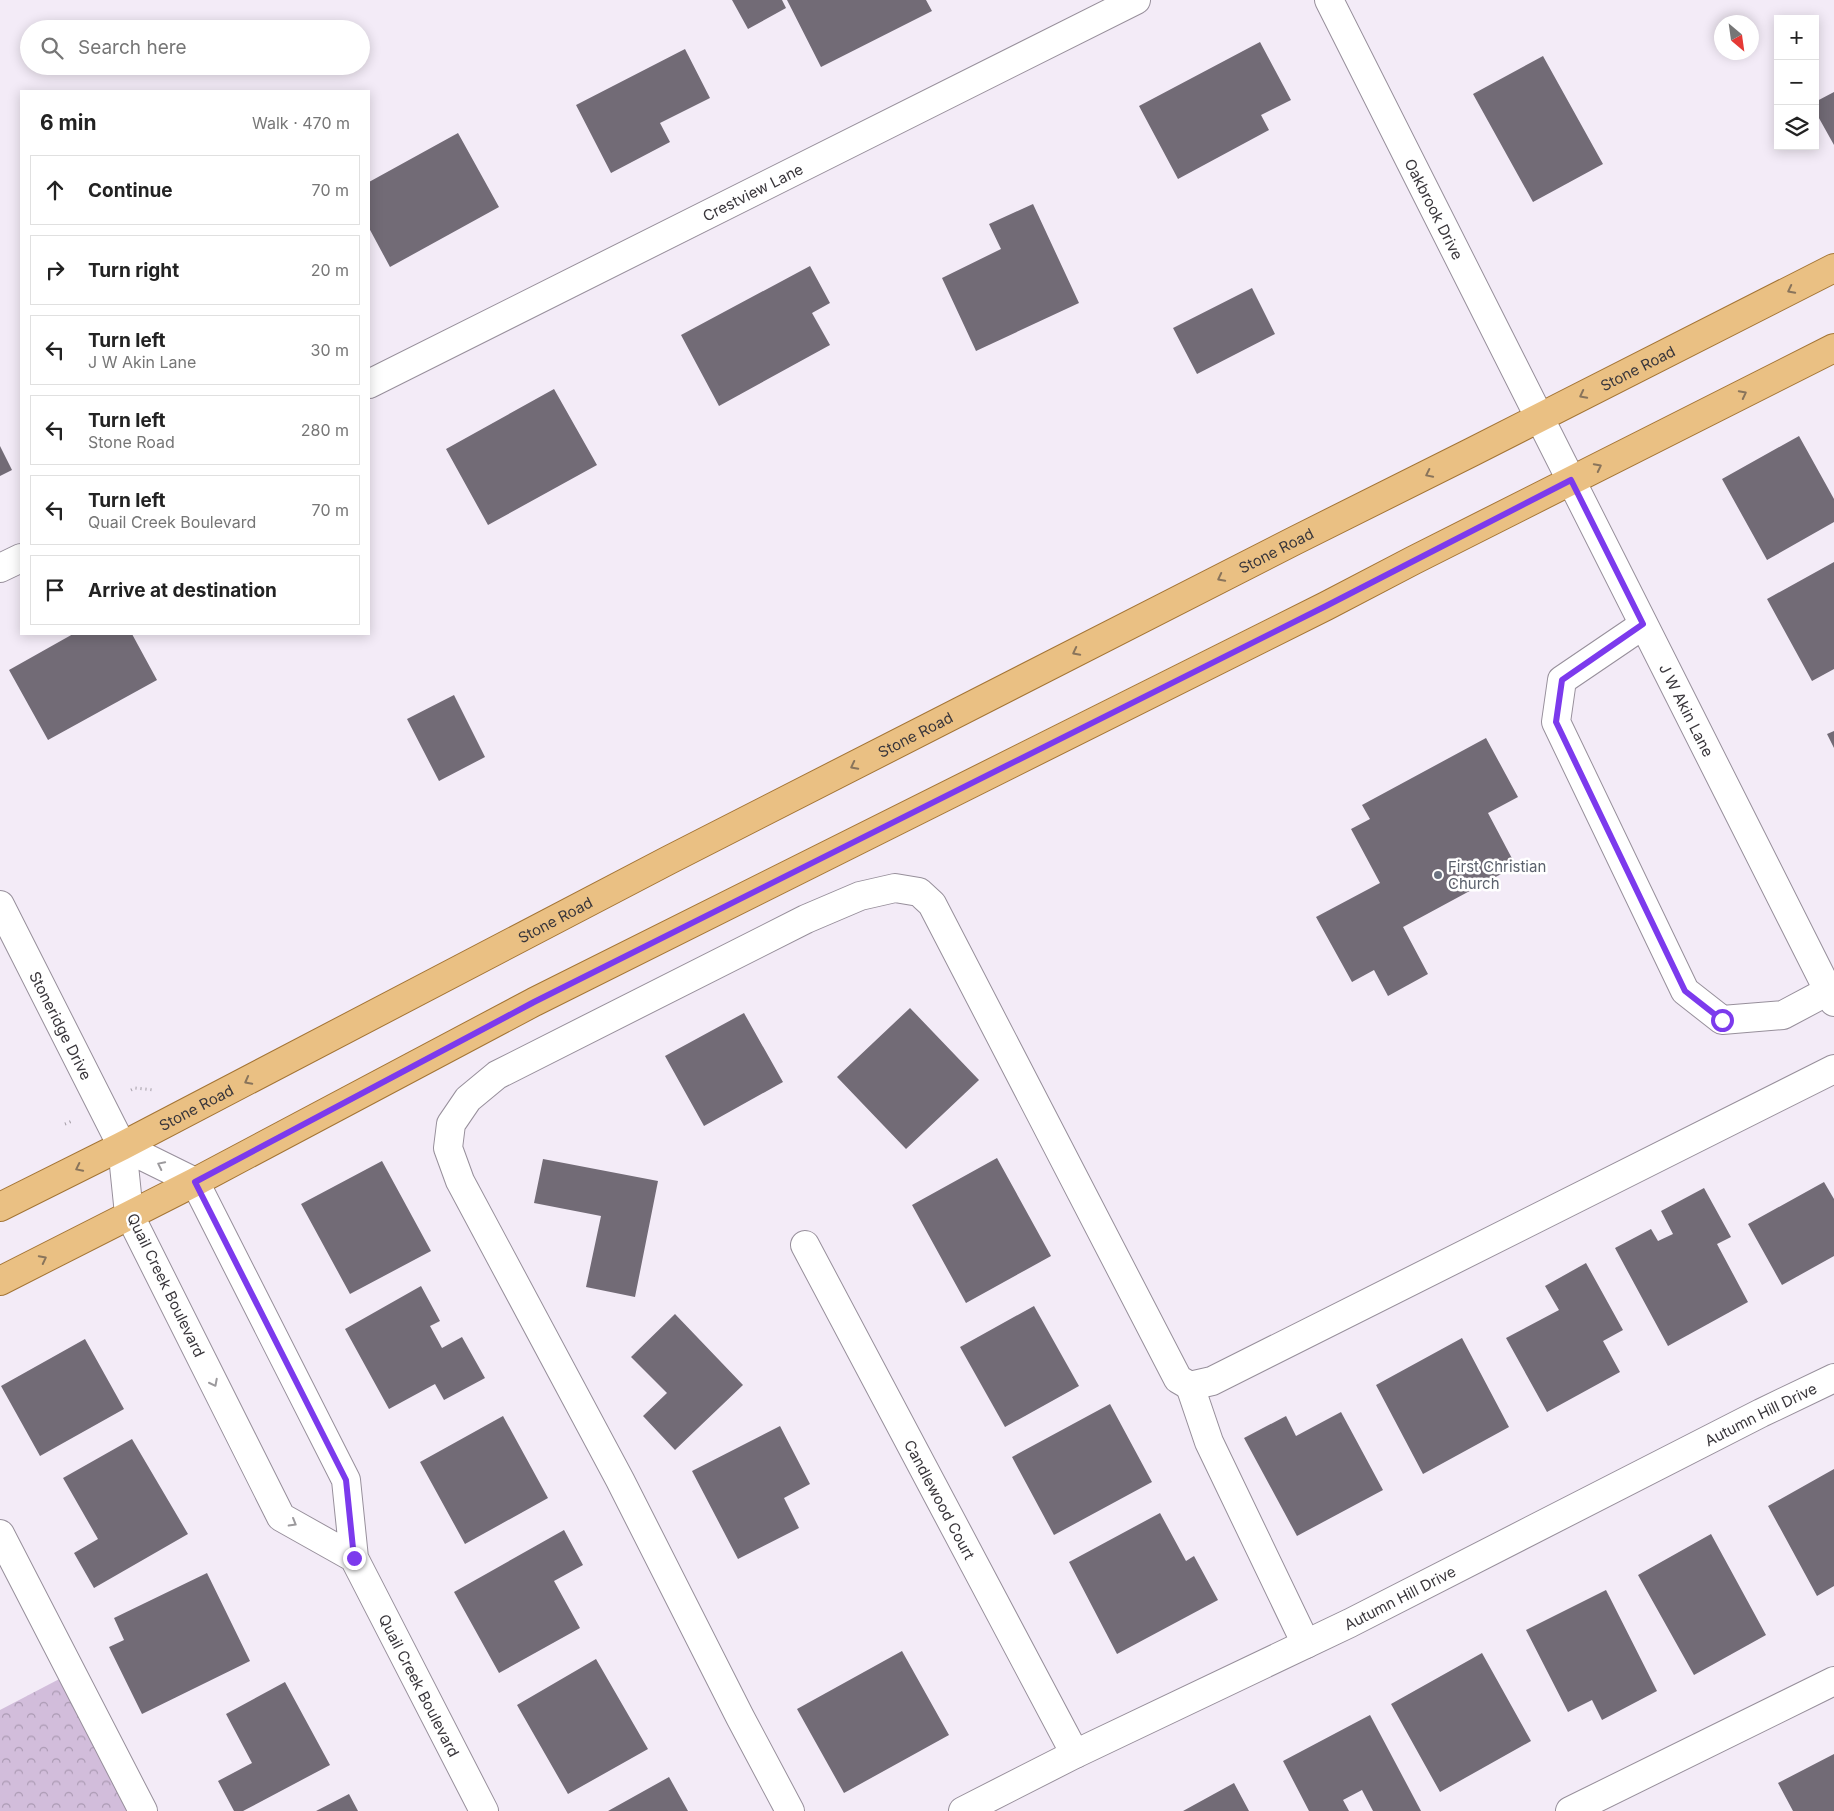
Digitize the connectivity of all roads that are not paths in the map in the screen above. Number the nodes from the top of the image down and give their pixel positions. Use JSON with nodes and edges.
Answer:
{"nodes":[{"id":1,"x":1136,"y":0,"type":"edge"},
{"id":2,"x":1329,"y":0,"type":"edge"},
{"id":3,"x":1833,"y":270,"type":"edge"},
{"id":4,"x":1834,"y":348,"type":"edge"},
{"id":5,"x":370,"y":383,"type":"edge"},
{"id":6,"x":1540,"y":418,"type":"junction"},
{"id":7,"x":1571,"y":480,"type":"junction"},
{"id":8,"x":20,"y":558,"type":"edge"},
{"id":9,"x":0,"y":568,"type":"edge"},
{"id":10,"x":1643,"y":624,"type":"junction"},
{"id":11,"x":0,"y":905,"type":"edge"},
{"id":12,"x":1831,"y":996,"type":"edge"},
{"id":13,"x":1834,"y":1069,"type":"edge"},
{"id":14,"x":122,"y":1146,"type":"junction"},
{"id":15,"x":195,"y":1182,"type":"junction"},
{"id":16,"x":0,"y":1207,"type":"edge"},
{"id":17,"x":129,"y":1214,"type":"junction"},
{"id":18,"x":805,"y":1245,"type":"dead end"},
{"id":19,"x":0,"y":1281,"type":"edge"},
{"id":20,"x":1834,"y":1378,"type":"edge"},
{"id":21,"x":1190,"y":1386,"type":"junction"},
{"id":22,"x":0,"y":1534,"type":"edge"},
{"id":23,"x":354,"y":1558,"type":"junction"},
{"id":24,"x":1306,"y":1644,"type":"junction"},
{"id":25,"x":1834,"y":1681,"type":"edge"},
{"id":26,"x":1075,"y":1754,"type":"junction"},
{"id":27,"x":143,"y":1811,"type":"edge"},
{"id":28,"x":484,"y":1811,"type":"edge"},
{"id":29,"x":790,"y":1811,"type":"edge"},
{"id":30,"x":963,"y":1811,"type":"edge"},
{"id":31,"x":1570,"y":1811,"type":"edge"}],
"edges":[{"from":1,"to":5,"type":"street","name":"Crestview Lane"},
{"from":2,"to":6,"type":"street","name":"Oakbrook Drive"},
{"from":3,"to":6,"type":"main road","name":"Stone Road","one_way":true},
{"from":7,"to":4,"type":"main road","one_way":true},
{"from":6,"to":7,"type":"street","name":"J W Akin Lane"},
{"from":6,"to":14,"type":"main road","name":"Stone Road","one_way":true},
{"from":7,"to":10,"type":"street","name":"J W Akin Lane"},
{"from":7,"to":15,"type":"main road"},
{"from":8,"to":9,"type":"street"},
{"from":10,"to":12,"type":"street","name":"J W Akin Lane"},
{"from":10,"to":12,"type":"street"},
{"from":11,"to":14,"type":"street","name":"Stoneridge Drive"},
{"from":13,"to":21,"type":"street"},
{"from":15,"to":14,"type":"street","one_way":true},
{"from":14,"to":16,"type":"main road","name":"Stone Road","one_way":true},
{"from":14,"to":17,"type":"street","name":"Quail Creek Boulevard"},
{"from":15,"to":17,"type":"main road"},
{"from":15,"to":23,"type":"street","name":"Quail Creek Boulevard"},
{"from":19,"to":17,"type":"main road","one_way":true},
{"from":17,"to":23,"type":"street","name":"Quail Creek Boulevard","one_way":true},
{"from":18,"to":26,"type":"street","name":"Candlewood Court"},
{"from":20,"to":24,"type":"street","name":"Autumn Hill Drive"},
{"from":21,"to":24,"type":"street"},
{"from":21,"to":29,"type":"street"},
{"from":22,"to":27,"type":"street"},
{"from":23,"to":28,"type":"street","name":"Quail Creek Boulevard"},
{"from":24,"to":26,"type":"street","name":"Autumn Hill Drive"},
{"from":25,"to":31,"type":"street"},
{"from":26,"to":30,"type":"street","name":"Autumn Hill Drive"}]}
